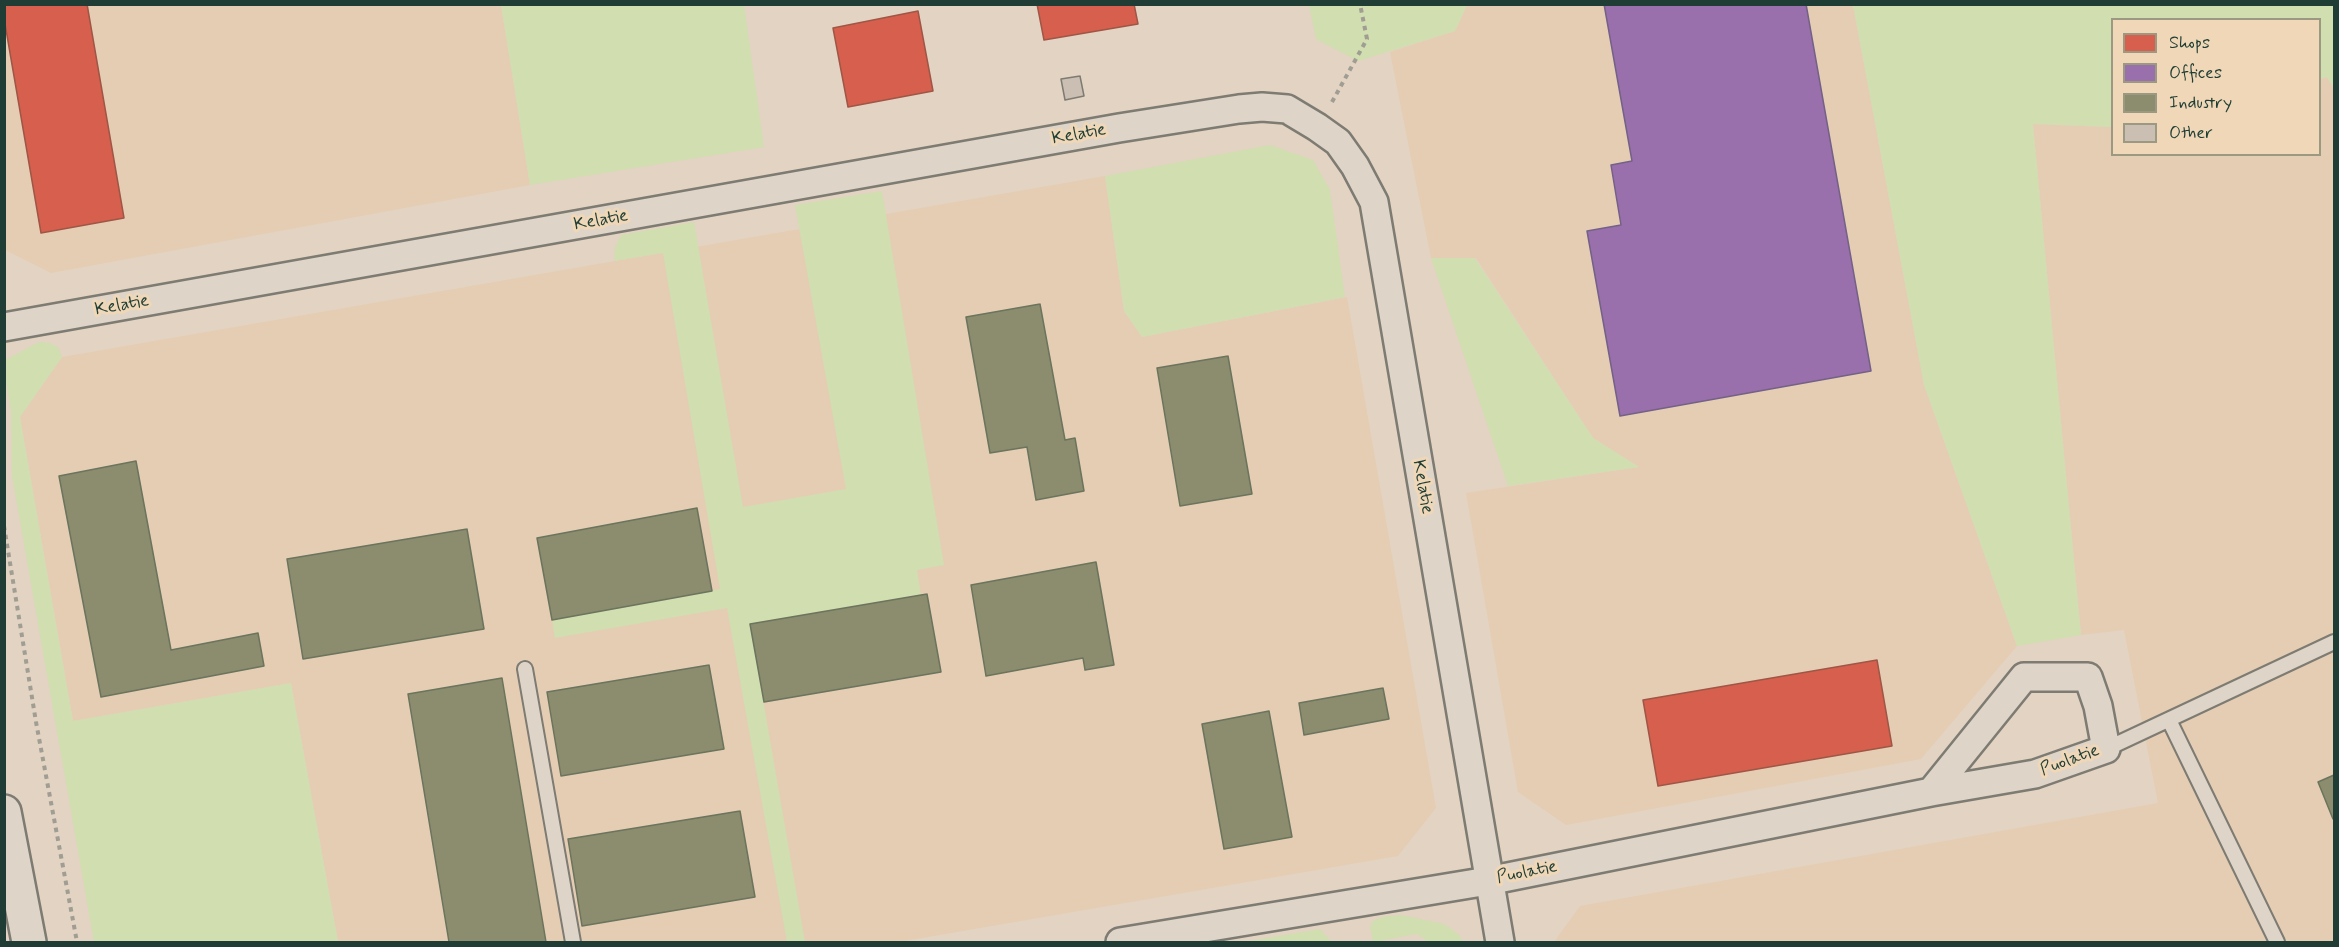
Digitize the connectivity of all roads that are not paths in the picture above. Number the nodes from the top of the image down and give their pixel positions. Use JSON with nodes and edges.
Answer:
{"nodes":[{"id":1,"x":4,"y":327,"type":"edge"},
{"id":2,"x":2334,"y":642,"type":"edge"},
{"id":3,"x":525,"y":669,"type":"dead end"},
{"id":4,"x":2169,"y":720,"type":"junction"},
{"id":5,"x":2106,"y":749,"type":"junction"},
{"id":6,"x":1931,"y":792,"type":"junction"},
{"id":7,"x":4,"y":812,"type":"edge"},
{"id":8,"x":1488,"y":881,"type":"junction"},
{"id":9,"x":28,"y":942,"type":"edge"},
{"id":10,"x":573,"y":942,"type":"edge"},
{"id":11,"x":1120,"y":942,"type":"edge"},
{"id":12,"x":1500,"y":942,"type":"edge"},
{"id":13,"x":2277,"y":942,"type":"edge"}],
"edges":[{"from":1,"to":8,"type":"street","name":"Kelatie"},
{"from":2,"to":4,"type":"lane"},
{"from":3,"to":10,"type":"lane"},
{"from":4,"to":5,"type":"lane"},
{"from":4,"to":13,"type":"lane"},
{"from":5,"to":6,"type":"street","name":"Puolatie"},
{"from":5,"to":6,"type":"street","name":"Puolatie"},
{"from":6,"to":8,"type":"street","name":"Puolatie"},
{"from":7,"to":9,"type":"street"},
{"from":8,"to":11,"type":"street","name":"Puolatie"},
{"from":8,"to":12,"type":"street","name":"Kelatie"}]}
